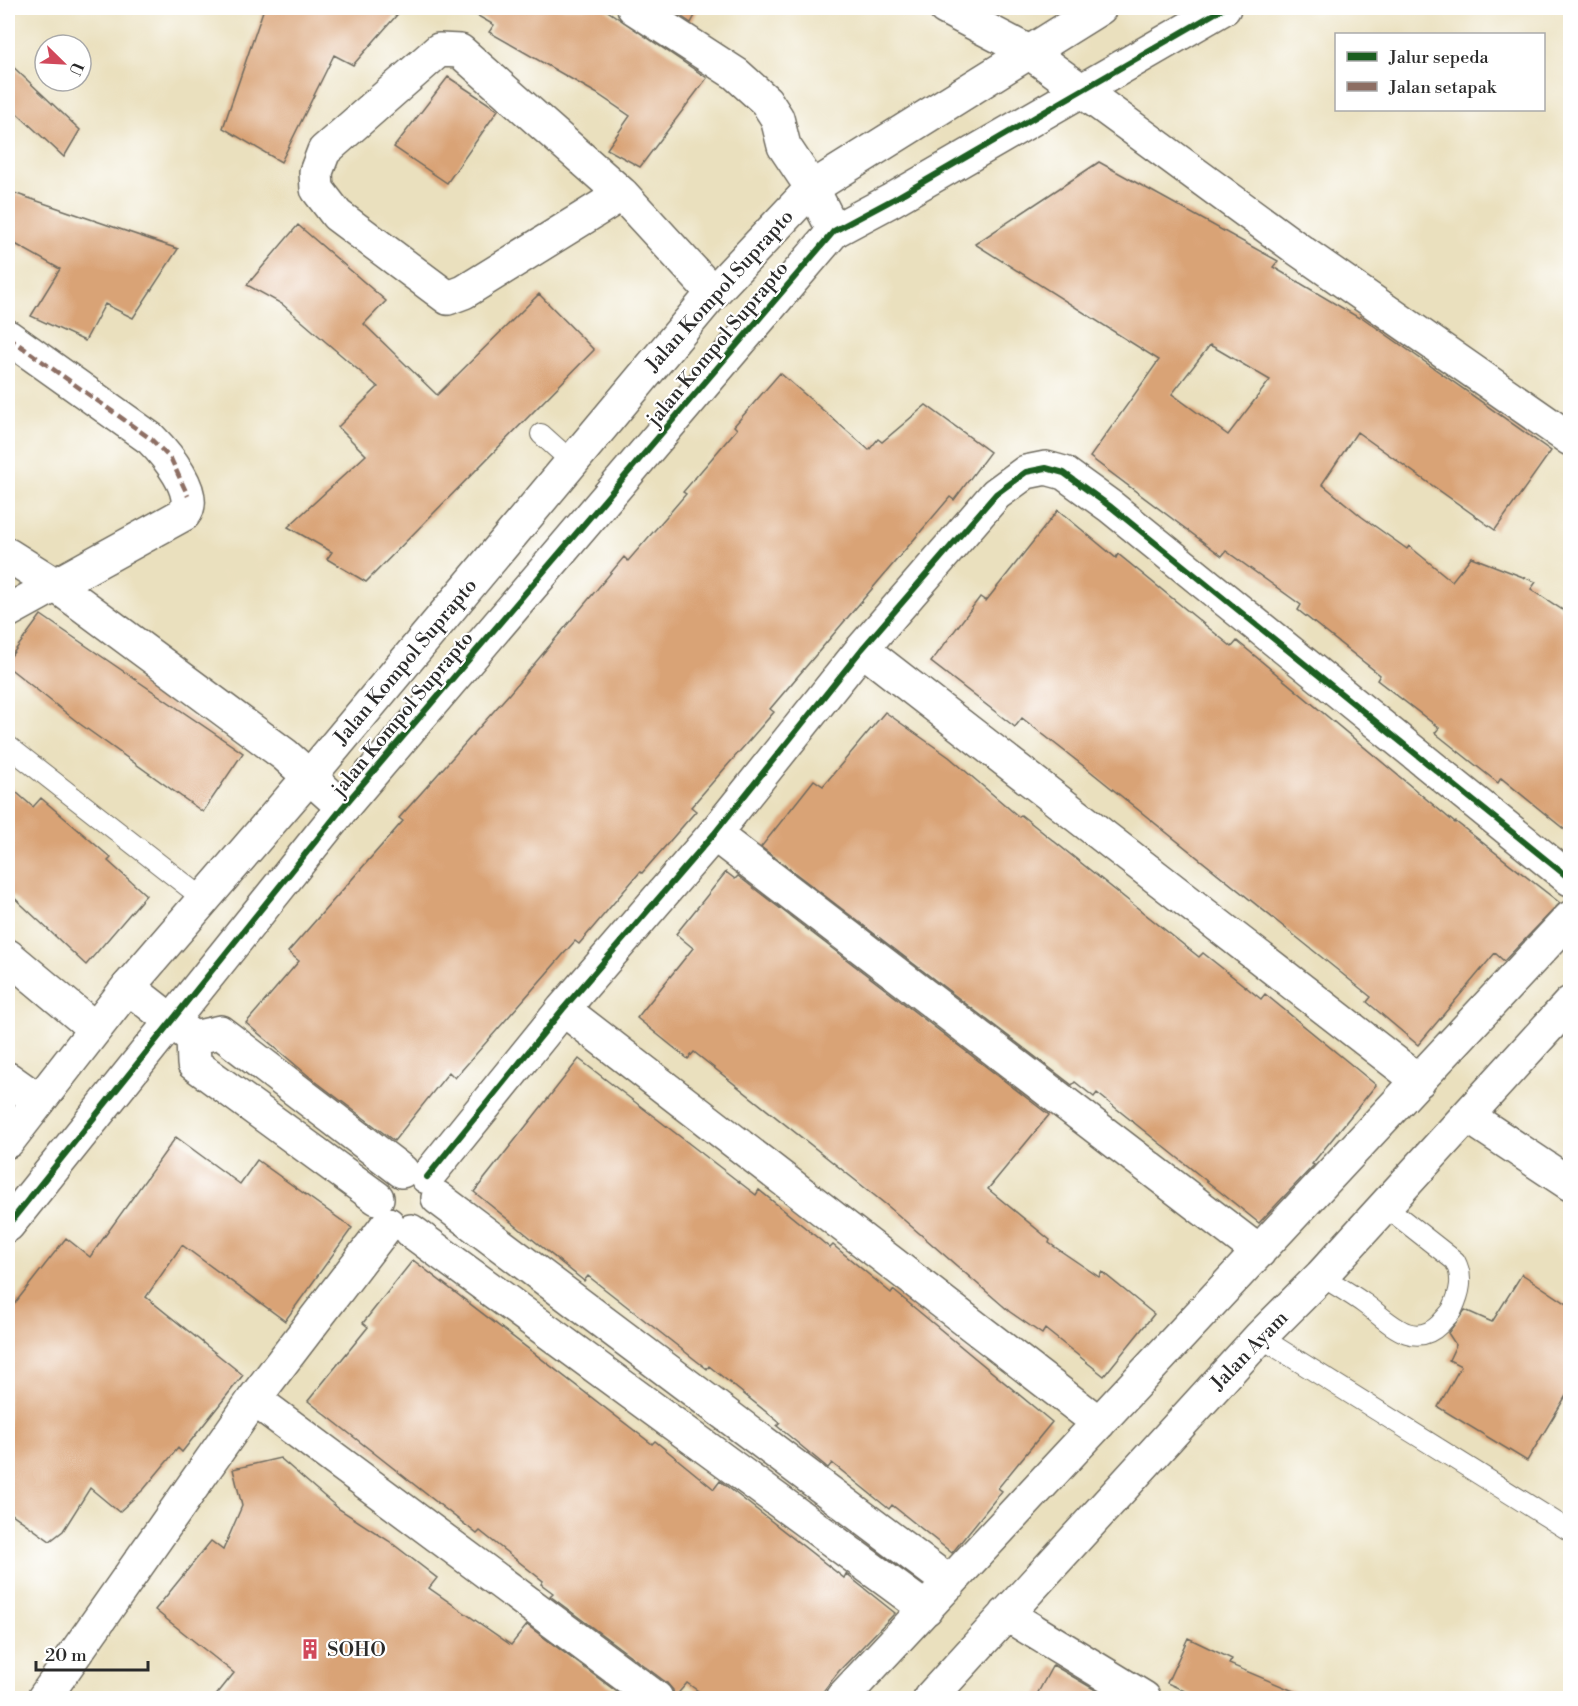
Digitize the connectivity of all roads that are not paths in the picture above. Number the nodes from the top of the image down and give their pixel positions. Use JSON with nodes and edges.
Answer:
{"nodes":[{"id":1,"x":634,"y":8,"type":"edge"},
{"id":2,"x":945,"y":8,"type":"edge"},
{"id":3,"x":1100,"y":8,"type":"edge"},
{"id":4,"x":1224,"y":8,"type":"edge"},
{"id":5,"x":1029,"y":52,"type":"junction"},
{"id":6,"x":1081,"y":91,"type":"junction"},
{"id":7,"x":812,"y":188,"type":"junction"},
{"id":8,"x":622,"y":194,"type":"junction"},
{"id":9,"x":834,"y":231,"type":"junction"},
{"id":10,"x":713,"y":293,"type":"junction"},
{"id":11,"x":8,"y":337,"type":"edge"},
{"id":12,"x":540,"y":434,"type":"dead end"},
{"id":13,"x":1570,"y":439,"type":"edge"},
{"id":14,"x":571,"y":461,"type":"junction"},
{"id":15,"x":8,"y":555,"type":"edge"},
{"id":16,"x":54,"y":584,"type":"junction"},
{"id":17,"x":8,"y":611,"type":"edge"},
{"id":18,"x":862,"y":649,"type":"junction"},
{"id":19,"x":8,"y":746,"type":"edge"},
{"id":20,"x":310,"y":776,"type":"junction"},
{"id":21,"x":343,"y":807,"type":"junction"},
{"id":22,"x":714,"y":834,"type":"junction"},
{"id":23,"x":1570,"y":879,"type":"edge"},
{"id":24,"x":205,"y":900,"type":"junction"},
{"id":25,"x":1570,"y":918,"type":"edge"},
{"id":26,"x":8,"y":957,"type":"edge"},
{"id":27,"x":128,"y":987,"type":"junction"},
{"id":28,"x":1570,"y":1003,"type":"edge"},
{"id":29,"x":563,"y":1009,"type":"junction"},
{"id":30,"x":94,"y":1028,"type":"junction"},
{"id":31,"x":183,"y":1030,"type":"junction"},
{"id":32,"x":8,"y":1079,"type":"edge"},
{"id":33,"x":1419,"y":1081,"type":"junction"},
{"id":34,"x":306,"y":1096,"type":"junction"},
{"id":35,"x":39,"y":1101,"type":"junction"},
{"id":36,"x":1469,"y":1117,"type":"junction"},
{"id":37,"x":280,"y":1128,"type":"junction"},
{"id":38,"x":8,"y":1141,"type":"edge"},
{"id":39,"x":422,"y":1182,"type":"junction"},
{"id":40,"x":1570,"y":1184,"type":"edge"},
{"id":41,"x":1385,"y":1206,"type":"junction"},
{"id":42,"x":392,"y":1218,"type":"junction"},
{"id":43,"x":8,"y":1226,"type":"edge"},
{"id":44,"x":1259,"y":1252,"type":"junction"},
{"id":45,"x":522,"y":1260,"type":"junction"},
{"id":46,"x":1321,"y":1276,"type":"junction"},
{"id":47,"x":498,"y":1294,"type":"junction"},
{"id":48,"x":1260,"y":1337,"type":"junction"},
{"id":49,"x":627,"y":1339,"type":"junction"},
{"id":50,"x":602,"y":1371,"type":"junction"},
{"id":51,"x":254,"y":1399,"type":"junction"},
{"id":52,"x":1099,"y":1423,"type":"junction"},
{"id":53,"x":756,"y":1436,"type":"junction"},
{"id":54,"x":731,"y":1466,"type":"junction"},
{"id":55,"x":877,"y":1527,"type":"junction"},
{"id":56,"x":1570,"y":1531,"type":"edge"},
{"id":57,"x":854,"y":1556,"type":"junction"},
{"id":58,"x":950,"y":1583,"type":"junction"},
{"id":59,"x":926,"y":1609,"type":"junction"},
{"id":60,"x":1006,"y":1614,"type":"junction"},
{"id":61,"x":44,"y":1698,"type":"edge"},
{"id":62,"x":656,"y":1698,"type":"edge"},
{"id":63,"x":842,"y":1698,"type":"edge"},
{"id":64,"x":930,"y":1698,"type":"edge"},
{"id":65,"x":1144,"y":1698,"type":"edge"}],
"edges":[{"from":1,"to":7,"type":"street"},
{"from":2,"to":5,"type":"street"},
{"from":3,"to":5,"type":"street","name":"Jalan Kompol Suprapto"},
{"from":4,"to":6,"type":"street"},
{"from":5,"to":6,"type":"street"},
{"from":5,"to":7,"type":"street","name":"Jalan Kompol Suprapto"},
{"from":6,"to":9,"type":"street"},
{"from":6,"to":13,"type":"street"},
{"from":7,"to":9,"type":"street"},
{"from":7,"to":10,"type":"street","name":"Jalan Kompol Suprapto"},
{"from":8,"to":8,"type":"street"},
{"from":8,"to":10,"type":"street"},
{"from":9,"to":21,"type":"street","name":"jalan Kompol Suprapto"},
{"from":10,"to":14,"type":"street","name":"Jalan Kompol Suprapto"},
{"from":11,"to":16,"type":"street"},
{"from":12,"to":14,"type":"lane"},
{"from":14,"to":20,"type":"street","name":"Jalan Kompol Suprapto"},
{"from":15,"to":16,"type":"street"},
{"from":16,"to":17,"type":"street"},
{"from":16,"to":20,"type":"street"},
{"from":18,"to":22,"type":"street"},
{"from":18,"to":23,"type":"street"},
{"from":18,"to":33,"type":"street"},
{"from":19,"to":24,"type":"lane"},
{"from":20,"to":21,"type":"street"},
{"from":20,"to":24,"type":"street","name":"Jalan Kompol Suprapto"},
{"from":21,"to":31,"type":"street","name":"jalan Kompol Suprapto"},
{"from":22,"to":29,"type":"street"},
{"from":22,"to":44,"type":"street"},
{"from":24,"to":27,"type":"street","name":"Jalan Kompol Suprapto"},
{"from":25,"to":33,"type":"street"},
{"from":26,"to":30,"type":"street"},
{"from":27,"to":30,"type":"street","name":"Jalan Kompol Suprapto"},
{"from":27,"to":31,"type":"street"},
{"from":28,"to":36,"type":"street","name":"Jalan Ayam"},
{"from":29,"to":39,"type":"street"},
{"from":29,"to":52,"type":"street"},
{"from":30,"to":35,"type":"street","name":"Jalan Kompol Suprapto"},
{"from":31,"to":34,"type":"street"},
{"from":31,"to":37,"type":"street"},
{"from":31,"to":43,"type":"street","name":"jalan Kompol Suprapto"},
{"from":32,"to":35,"type":"street"},
{"from":33,"to":44,"type":"street"},
{"from":34,"to":37,"type":"street"},
{"from":34,"to":39,"type":"street"},
{"from":35,"to":38,"type":"street","name":"Jalan Kompol Suprapto"},
{"from":36,"to":40,"type":"street"},
{"from":36,"to":41,"type":"street","name":"Jalan Ayam"},
{"from":37,"to":42,"type":"street"},
{"from":39,"to":42,"type":"street"},
{"from":39,"to":42,"type":"street"},
{"from":39,"to":45,"type":"street"},
{"from":41,"to":46,"type":"street","name":"Jalan Ayam"},
{"from":41,"to":46,"type":"lane"},
{"from":42,"to":47,"type":"street"},
{"from":42,"to":51,"type":"street"},
{"from":44,"to":52,"type":"street"},
{"from":45,"to":47,"type":"street"},
{"from":45,"to":49,"type":"street"},
{"from":46,"to":48,"type":"street","name":"Jalan Ayam"},
{"from":47,"to":50,"type":"street"},
{"from":48,"to":56,"type":"lane"},
{"from":48,"to":60,"type":"street","name":"Jalan Ayam"},
{"from":49,"to":50,"type":"street"},
{"from":49,"to":53,"type":"street"},
{"from":50,"to":54,"type":"street"},
{"from":51,"to":61,"type":"street"},
{"from":51,"to":62,"type":"street"},
{"from":52,"to":58,"type":"street"},
{"from":53,"to":54,"type":"street"},
{"from":53,"to":55,"type":"street"},
{"from":54,"to":57,"type":"street"},
{"from":55,"to":57,"type":"street"},
{"from":55,"to":58,"type":"street"},
{"from":57,"to":59,"type":"street"},
{"from":58,"to":59,"type":"street"},
{"from":59,"to":63,"type":"street"},
{"from":60,"to":64,"type":"street","name":"Jalan Ayam"},
{"from":60,"to":65,"type":"street"}]}
